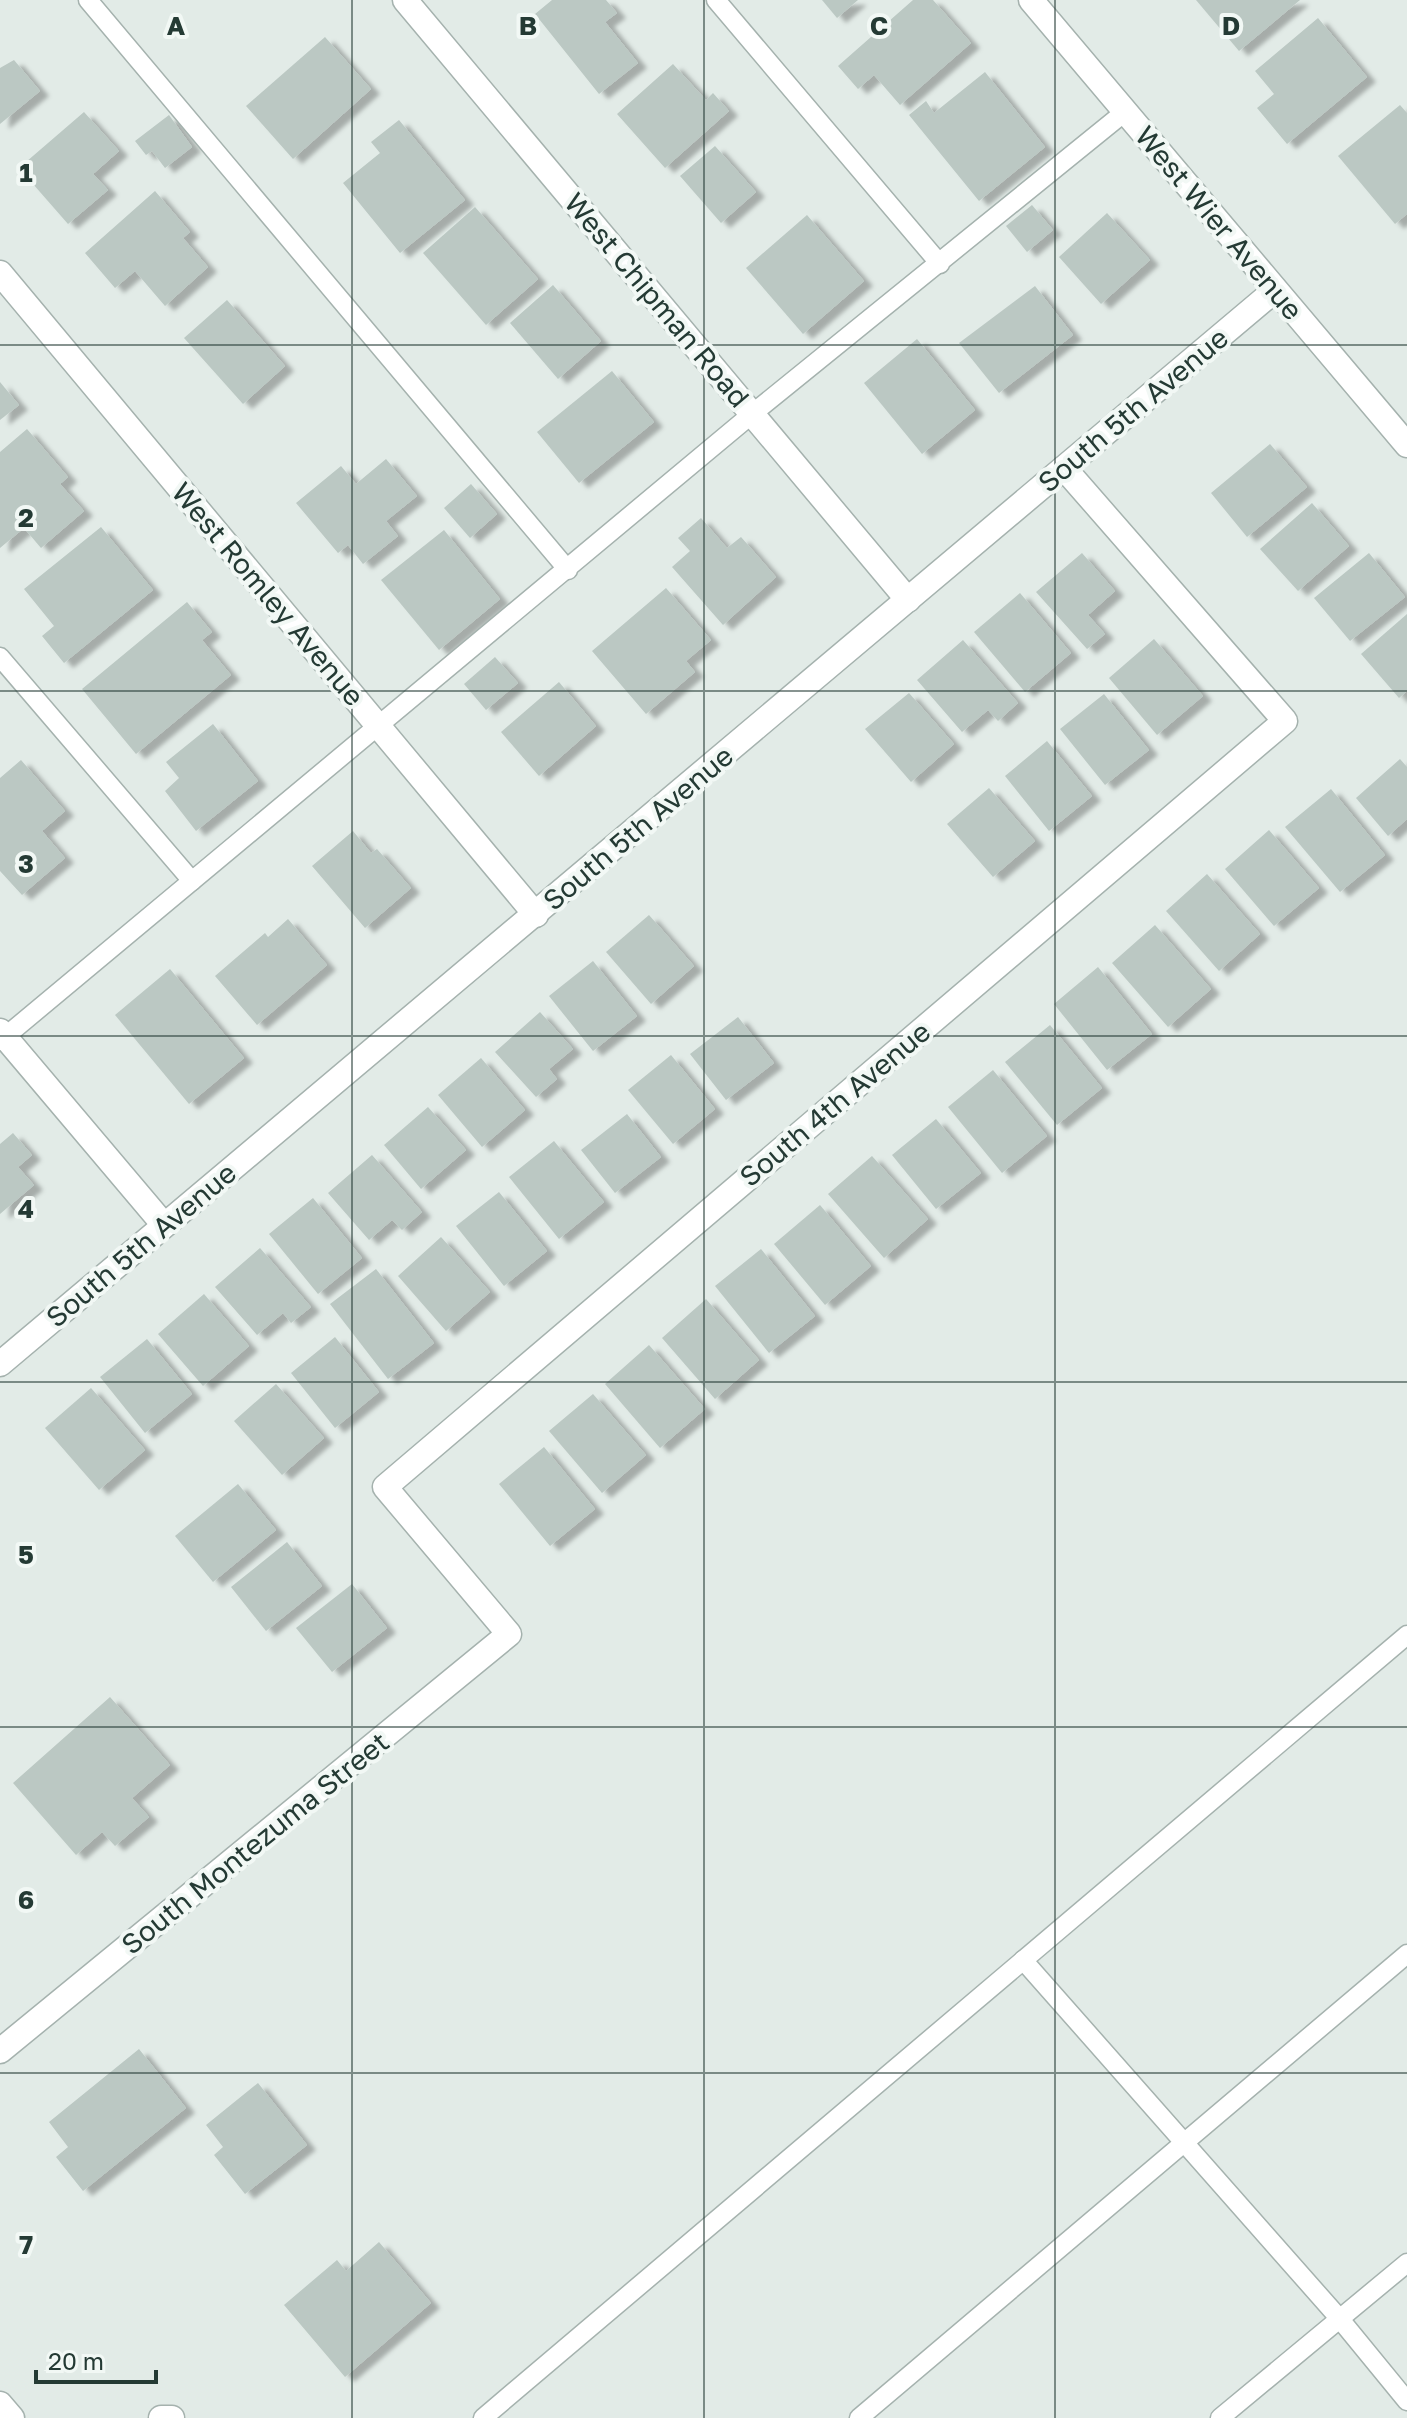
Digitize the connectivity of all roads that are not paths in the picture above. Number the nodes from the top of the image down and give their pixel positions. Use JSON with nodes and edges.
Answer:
{"nodes":[{"id":1,"x":88,"y":0,"type":"edge"},
{"id":2,"x":405,"y":0,"type":"edge"},
{"id":3,"x":716,"y":0,"type":"edge"},
{"id":4,"x":1031,"y":0,"type":"edge"},
{"id":5,"x":1126,"y":111,"type":"junction"},
{"id":6,"x":940,"y":264,"type":"junction"},
{"id":7,"x":0,"y":273,"type":"edge"},
{"id":8,"x":1274,"y":291,"type":"junction"},
{"id":9,"x":752,"y":414,"type":"junction"},
{"id":10,"x":1407,"y":445,"type":"edge"},
{"id":11,"x":1064,"y":468,"type":"junction"},
{"id":12,"x":568,"y":570,"type":"junction"},
{"id":13,"x":908,"y":600,"type":"junction"},
{"id":14,"x":0,"y":657,"type":"edge"},
{"id":15,"x":377,"y":725,"type":"junction"},
{"id":16,"x":192,"y":881,"type":"junction"},
{"id":17,"x":536,"y":915,"type":"junction"},
{"id":18,"x":2,"y":1036,"type":"edge"},
{"id":19,"x":164,"y":1225,"type":"junction"},
{"id":20,"x":0,"y":1364,"type":"edge"},
{"id":21,"x":509,"y":1634,"type":"joint"},
{"id":22,"x":1407,"y":1635,"type":"edge"},
{"id":23,"x":1407,"y":1954,"type":"edge"},
{"id":24,"x":1023,"y":1960,"type":"junction"},
{"id":25,"x":0,"y":2051,"type":"edge"},
{"id":26,"x":1183,"y":2142,"type":"junction"},
{"id":27,"x":1407,"y":2263,"type":"edge"},
{"id":28,"x":1339,"y":2318,"type":"junction"},
{"id":29,"x":1407,"y":2401,"type":"edge"},
{"id":30,"x":0,"y":2404,"type":"edge"},
{"id":31,"x":12,"y":2418,"type":"edge"},
{"id":32,"x":161,"y":2418,"type":"edge"},
{"id":33,"x":172,"y":2418,"type":"edge"},
{"id":34,"x":483,"y":2418,"type":"edge"},
{"id":35,"x":859,"y":2418,"type":"edge"},
{"id":36,"x":1220,"y":2418,"type":"edge"}],
"edges":[{"from":1,"to":12,"type":"lane"},
{"from":2,"to":9,"type":"street","name":"West Chipman Road"},
{"from":3,"to":6,"type":"lane"},
{"from":4,"to":5,"type":"street","name":"West Wier Avenue"},
{"from":5,"to":6,"type":"lane"},
{"from":5,"to":8,"type":"street","name":"West Wier Avenue"},
{"from":6,"to":9,"type":"lane"},
{"from":7,"to":15,"type":"street","name":"West Romley Avenue"},
{"from":8,"to":10,"type":"street","name":"West Wier Avenue"},
{"from":8,"to":11,"type":"street","name":"South 5th Avenue"},
{"from":9,"to":12,"type":"lane"},
{"from":9,"to":13,"type":"street","name":"West Chipman Road"},
{"from":11,"to":13,"type":"street","name":"South 5th Avenue"},
{"from":11,"to":21,"type":"street","name":"South 4th Avenue"},
{"from":12,"to":15,"type":"lane"},
{"from":13,"to":17,"type":"street","name":"South 5th Avenue"},
{"from":14,"to":16,"type":"lane"},
{"from":15,"to":16,"type":"lane"},
{"from":15,"to":17,"type":"street","name":"West Romley Avenue"},
{"from":16,"to":18,"type":"lane"},
{"from":17,"to":19,"type":"street","name":"South 5th Avenue"},
{"from":18,"to":19,"type":"street"},
{"from":19,"to":20,"type":"street","name":"South 5th Avenue"},
{"from":21,"to":25,"type":"street","name":"South Montezuma Street"},
{"from":22,"to":24,"type":"lane"},
{"from":23,"to":26,"type":"lane"},
{"from":24,"to":26,"type":"lane"},
{"from":24,"to":34,"type":"lane"},
{"from":26,"to":28,"type":"lane"},
{"from":26,"to":35,"type":"lane"},
{"from":27,"to":28,"type":"lane"},
{"from":28,"to":29,"type":"lane"},
{"from":28,"to":36,"type":"lane"},
{"from":30,"to":31,"type":"street"},
{"from":32,"to":33,"type":"street"}]}
